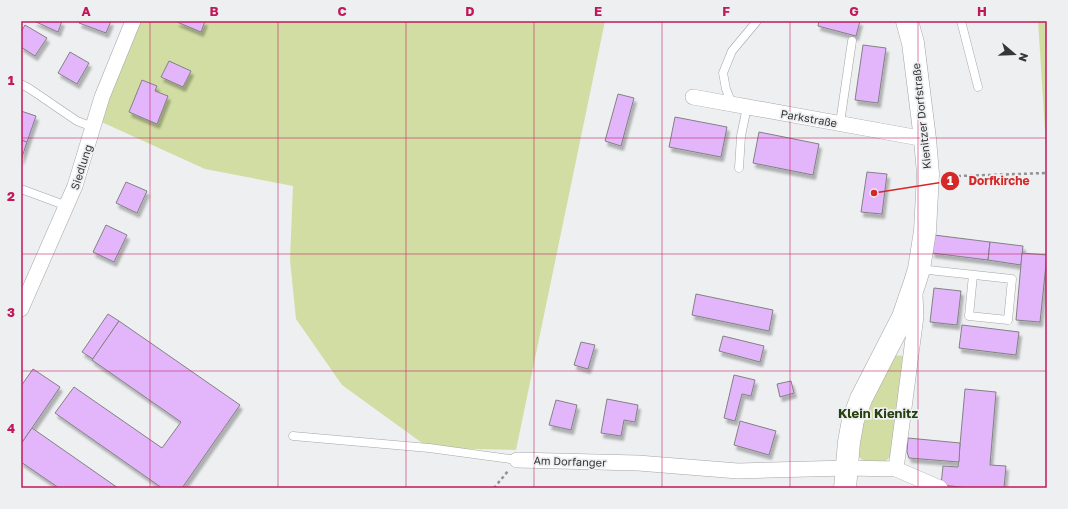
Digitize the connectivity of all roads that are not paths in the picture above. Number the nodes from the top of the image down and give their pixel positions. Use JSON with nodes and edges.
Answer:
{"nodes":[{"id":1,"x":133,"y":21,"type":"edge"},
{"id":2,"x":757,"y":21,"type":"edge"},
{"id":3,"x":907,"y":21,"type":"edge"},
{"id":4,"x":961,"y":21,"type":"edge"},
{"id":5,"x":852,"y":41,"type":"dead end"},
{"id":6,"x":21,"y":84,"type":"edge"},
{"id":7,"x":978,"y":87,"type":"dead end"},
{"id":8,"x":693,"y":97,"type":"dead end"},
{"id":9,"x":740,"y":105,"type":"junction"},
{"id":10,"x":840,"y":123,"type":"junction"},
{"id":11,"x":93,"y":127,"type":"junction"},
{"id":12,"x":925,"y":138,"type":"junction"},
{"id":13,"x":739,"y":168,"type":"dead end"},
{"id":14,"x":21,"y":189,"type":"edge"},
{"id":15,"x":67,"y":206,"type":"junction"},
{"id":16,"x":973,"y":275,"type":"junction"},
{"id":17,"x":917,"y":276,"type":"junction"},
{"id":18,"x":21,"y":309,"type":"edge"},
{"id":19,"x":294,"y":436,"type":"dead end"},
{"id":20,"x":517,"y":460,"type":"joint"},
{"id":21,"x":896,"y":469,"type":"junction"},
{"id":22,"x":846,"y":478,"type":"edge"},
{"id":23,"x":940,"y":488,"type":"edge"}],
"edges":[{"from":1,"to":11,"type":"street","name":"Siedlung"},
{"from":2,"to":9,"type":"lane"},
{"from":3,"to":12,"type":"street","name":"Kienitzer Dorfstraße"},
{"from":4,"to":7,"type":"lane"},
{"from":5,"to":10,"type":"lane"},
{"from":6,"to":11,"type":"lane"},
{"from":8,"to":9,"type":"street","name":"Parkstraße"},
{"from":9,"to":10,"type":"street","name":"Parkstraße"},
{"from":9,"to":13,"type":"lane"},
{"from":10,"to":12,"type":"street","name":"Parkstraße"},
{"from":11,"to":15,"type":"street","name":"Siedlung"},
{"from":12,"to":17,"type":"street","name":"Kienitzer Dorfstraße"},
{"from":14,"to":15,"type":"lane"},
{"from":15,"to":18,"type":"street","name":"Siedlung"},
{"from":16,"to":16,"type":"lane"},
{"from":16,"to":17,"type":"lane"},
{"from":17,"to":21,"type":"street","name":"Kienitzer Dorfstraße"},
{"from":17,"to":22,"type":"street","name":"Kienitzer Dorfstraße"},
{"from":19,"to":20,"type":"lane","name":"Am Dorfanger"},
{"from":20,"to":22,"type":"street","name":"Am Dorfanger"},
{"from":21,"to":22,"type":"street","name":"Am Dorfanger"},
{"from":21,"to":23,"type":"street"}]}
